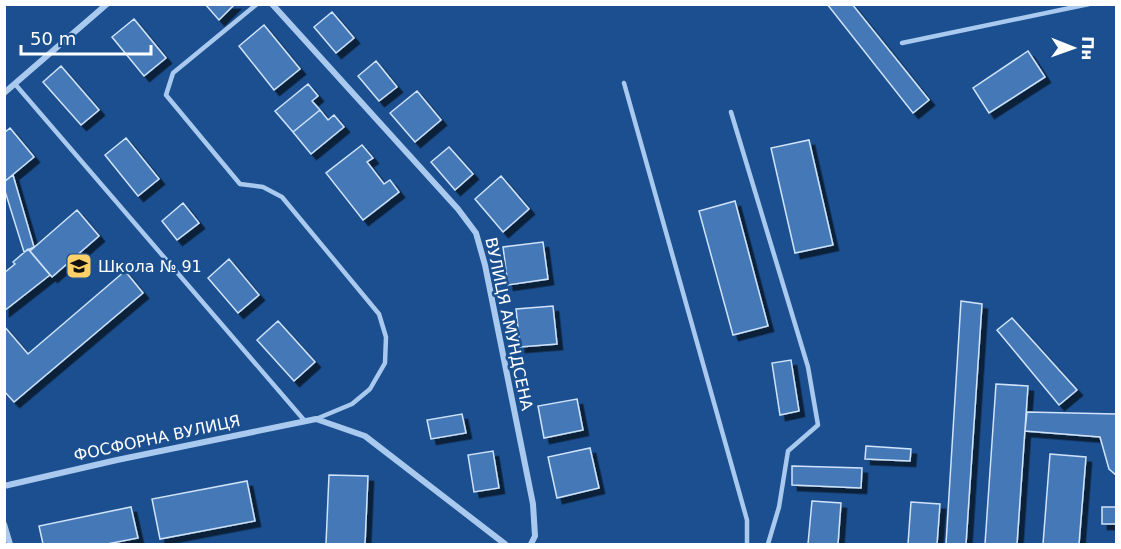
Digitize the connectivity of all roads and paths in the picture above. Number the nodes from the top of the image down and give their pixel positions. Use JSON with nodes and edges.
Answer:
{"nodes":[{"id":1,"x":107,"y":4,"type":"edge"},
{"id":2,"x":257,"y":4,"type":"edge"},
{"id":3,"x":272,"y":4,"type":"edge"},
{"id":4,"x":1089,"y":4,"type":"edge"},
{"id":5,"x":902,"y":43,"type":"dead end"},
{"id":6,"x":624,"y":83,"type":"dead end"},
{"id":7,"x":15,"y":84,"type":"junction"},
{"id":8,"x":4,"y":93,"type":"edge"},
{"id":9,"x":731,"y":112,"type":"dead end"},
{"id":10,"x":316,"y":419,"type":"junction"},
{"id":11,"x":304,"y":420,"type":"junction"},
{"id":12,"x":4,"y":486,"type":"edge"},
{"id":13,"x":4,"y":524,"type":"edge"},
{"id":14,"x":10,"y":544,"type":"edge"},
{"id":15,"x":506,"y":544,"type":"edge"},
{"id":16,"x":531,"y":544,"type":"edge"},
{"id":17,"x":747,"y":544,"type":"edge"},
{"id":18,"x":768,"y":544,"type":"edge"}],
"edges":[{"from":1,"to":7,"type":"street"},
{"from":2,"to":10,"type":"lane","name":"ФОСФОРНА ВУЛИЦЯ"},
{"from":3,"to":16,"type":"street","name":"ВУЛИЦЯ АМУНДСЕНА"},
{"from":4,"to":5,"type":"lane"},
{"from":6,"to":17,"type":"lane"},
{"from":7,"to":8,"type":"street"},
{"from":7,"to":11,"type":"lane"},
{"from":9,"to":18,"type":"lane"},
{"from":10,"to":11,"type":"street","name":"ФОСФОРНА ВУЛИЦЯ"},
{"from":10,"to":15,"type":"street","name":"ФОСФОРНА ВУЛИЦЯ"},
{"from":11,"to":12,"type":"street","name":"ФОСФОРНА ВУЛИЦЯ"},
{"from":13,"to":14,"type":"street"}]}
